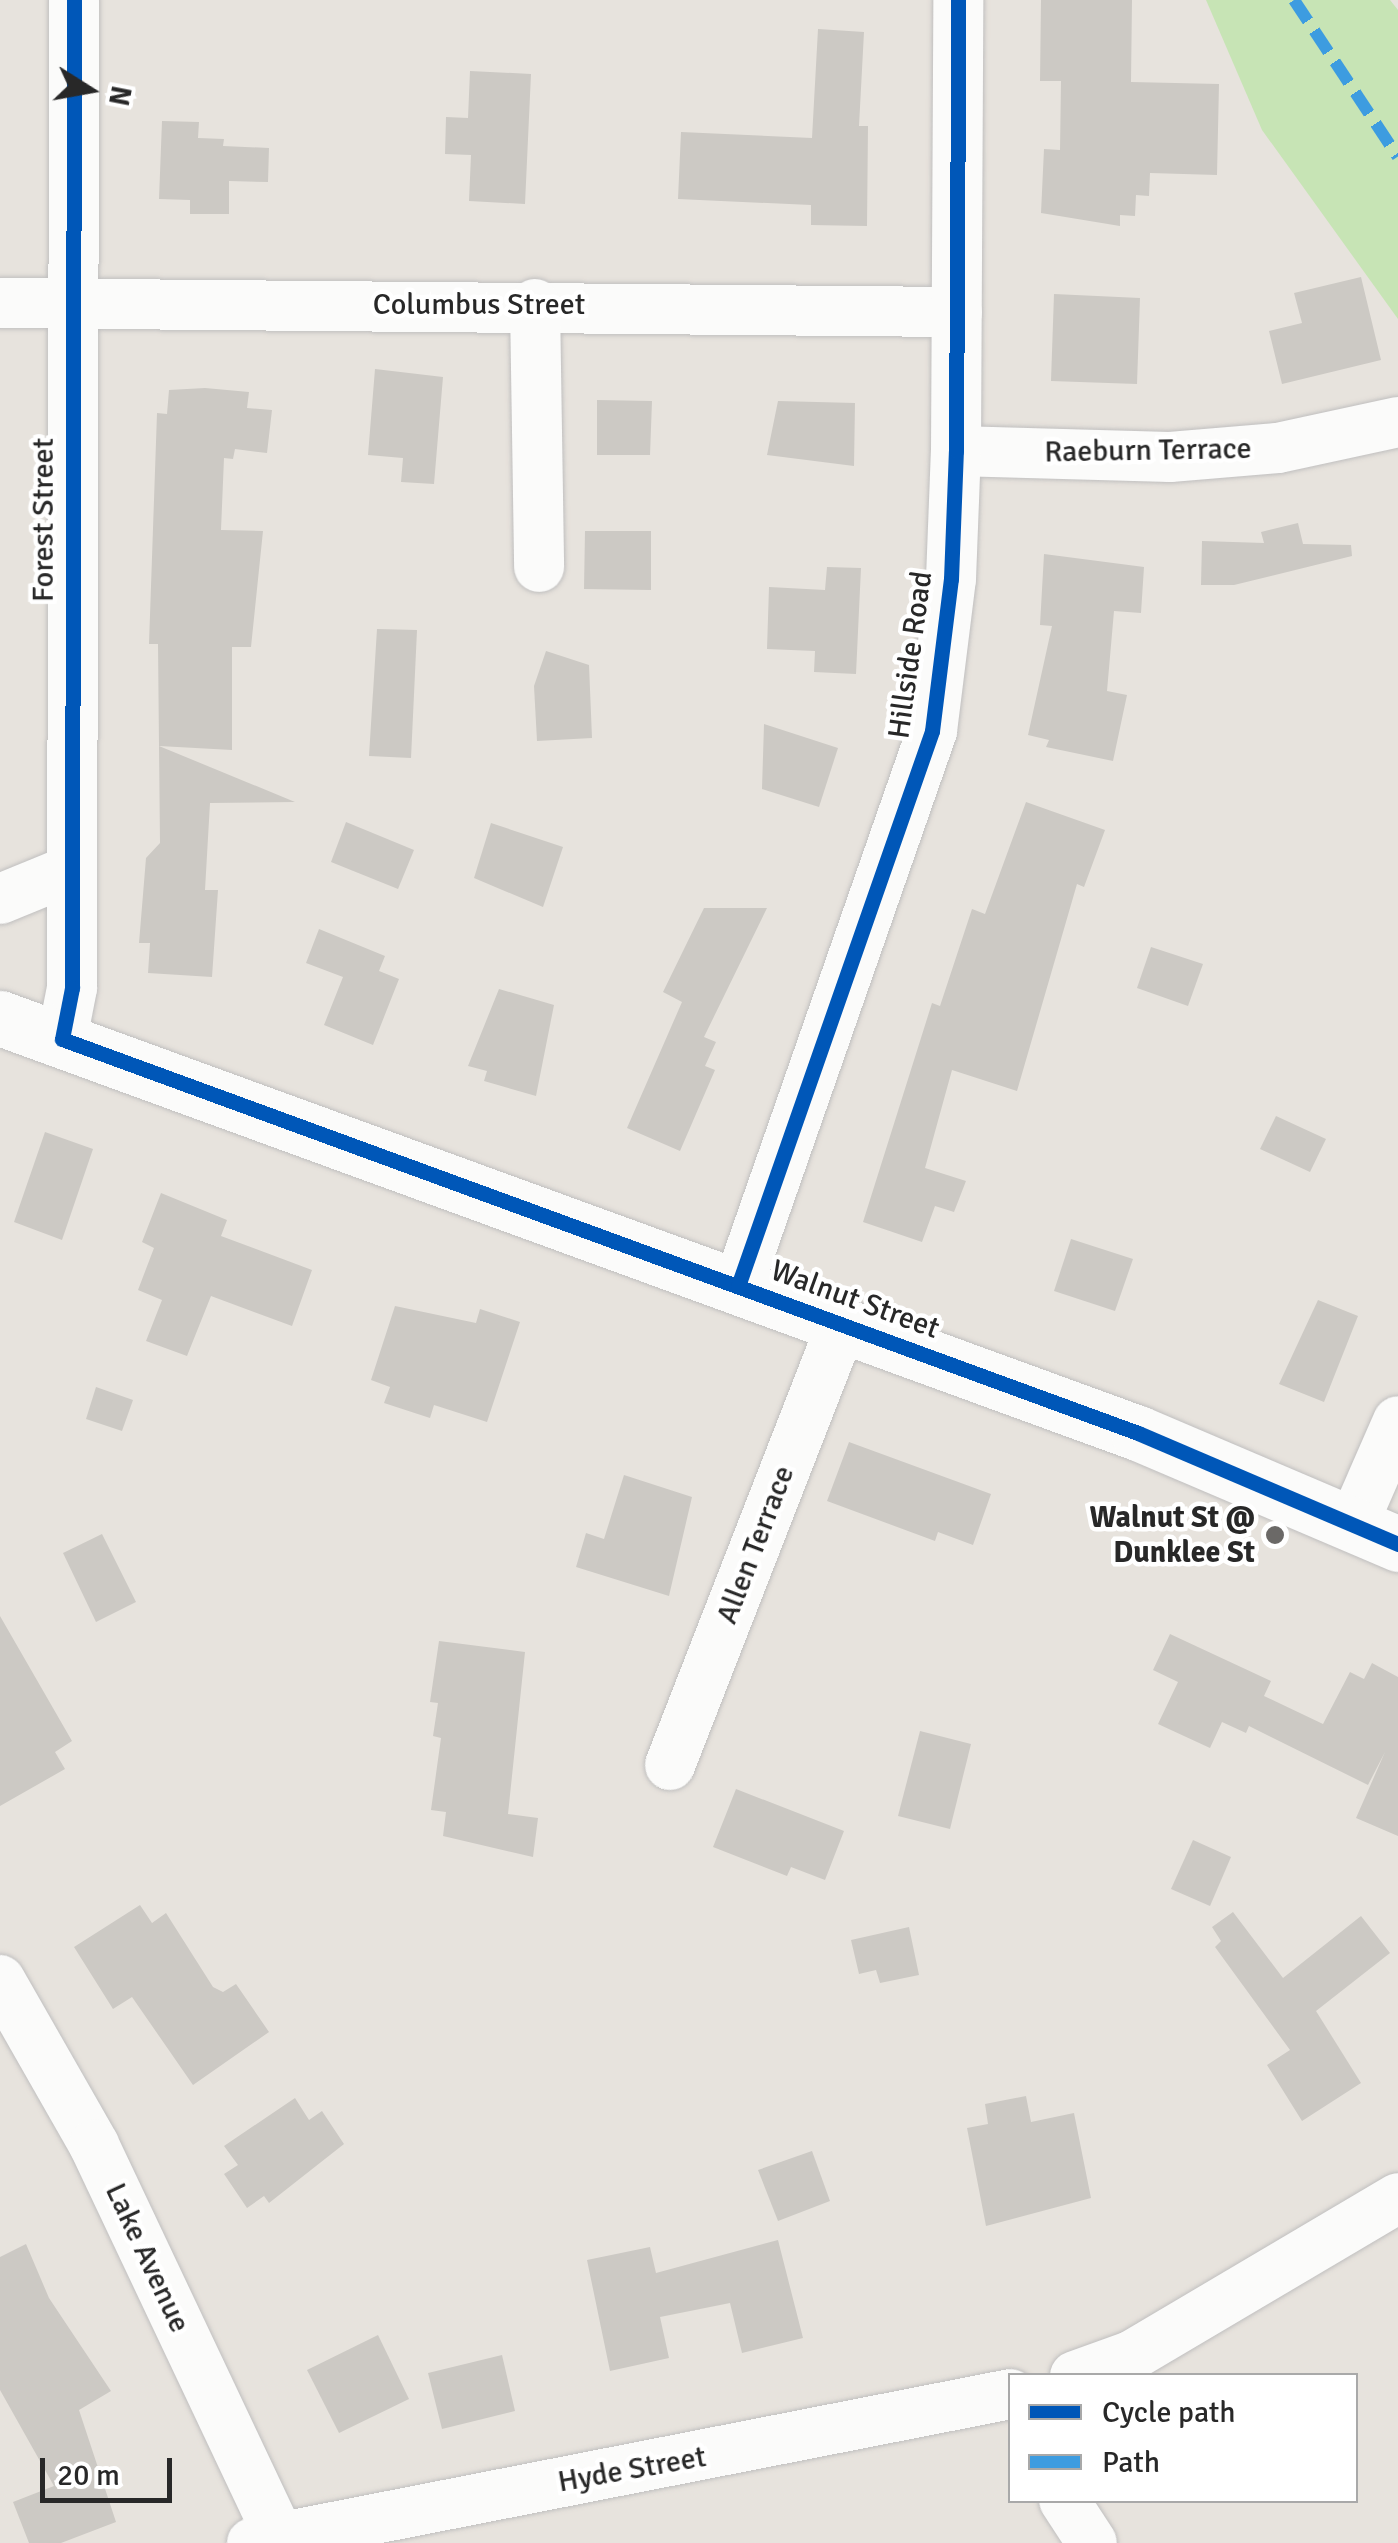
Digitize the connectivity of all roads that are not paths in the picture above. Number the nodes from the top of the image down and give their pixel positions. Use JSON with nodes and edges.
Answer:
{"nodes":[{"id":1,"x":74,"y":0,"type":"edge"},
{"id":2,"x":958,"y":0,"type":"edge"},
{"id":3,"x":0,"y":304,"type":"edge"},
{"id":4,"x":71,"y":304,"type":"junction"},
{"id":5,"x":535,"y":304,"type":"junction"},
{"id":6,"x":957,"y":312,"type":"junction"},
{"id":7,"x":1398,"y":422,"type":"edge"},
{"id":8,"x":956,"y":451,"type":"junction"},
{"id":9,"x":540,"y":567,"type":"dead end"},
{"id":10,"x":72,"y":870,"type":"junction"},
{"id":11,"x":0,"y":900,"type":"edge"},
{"id":12,"x":0,"y":1018,"type":"edge"},
{"id":13,"x":62,"y":1039,"type":"junction"},
{"id":14,"x":738,"y":1286,"type":"junction"},
{"id":15,"x":842,"y":1324,"type":"junction"},
{"id":16,"x":1398,"y":1421,"type":"edge"},
{"id":17,"x":1375,"y":1534,"type":"edge"},
{"id":18,"x":670,"y":1765,"type":"dead end"},
{"id":19,"x":0,"y":1980,"type":"edge"},
{"id":20,"x":1398,"y":2198,"type":"edge"},
{"id":21,"x":1083,"y":2373,"type":"edge"},
{"id":22,"x":1006,"y":2404,"type":"edge"},
{"id":23,"x":1066,"y":2503,"type":"edge"},
{"id":24,"x":271,"y":2541,"type":"edge"},
{"id":25,"x":1092,"y":2543,"type":"edge"}],
"edges":[{"from":1,"to":4,"type":"street","name":"Forest Street"},
{"from":2,"to":6,"type":"street","name":"Hillside Road"},
{"from":3,"to":4,"type":"street","name":"Columbus Street"},
{"from":4,"to":5,"type":"street","name":"Columbus Street"},
{"from":4,"to":10,"type":"street","name":"Forest Street"},
{"from":5,"to":6,"type":"street","name":"Columbus Street"},
{"from":5,"to":9,"type":"street"},
{"from":6,"to":8,"type":"street","name":"Hillside Road"},
{"from":7,"to":8,"type":"street","name":"Raeburn Terrace"},
{"from":8,"to":14,"type":"street","name":"Hillside Road"},
{"from":10,"to":11,"type":"street"},
{"from":10,"to":13,"type":"street","name":"Forest Street"},
{"from":12,"to":13,"type":"main road","name":"Walnut Street"},
{"from":13,"to":14,"type":"main road","name":"Walnut Street"},
{"from":14,"to":15,"type":"main road","name":"Walnut Street"},
{"from":15,"to":17,"type":"main road","name":"Walnut Street"},
{"from":15,"to":18,"type":"street","name":"Allen Terrace"},
{"from":16,"to":17,"type":"street"},
{"from":19,"to":24,"type":"street","name":"Lake Avenue"},
{"from":20,"to":21,"type":"street"},
{"from":22,"to":24,"type":"street","name":"Hyde Street"},
{"from":23,"to":25,"type":"street"}]}
